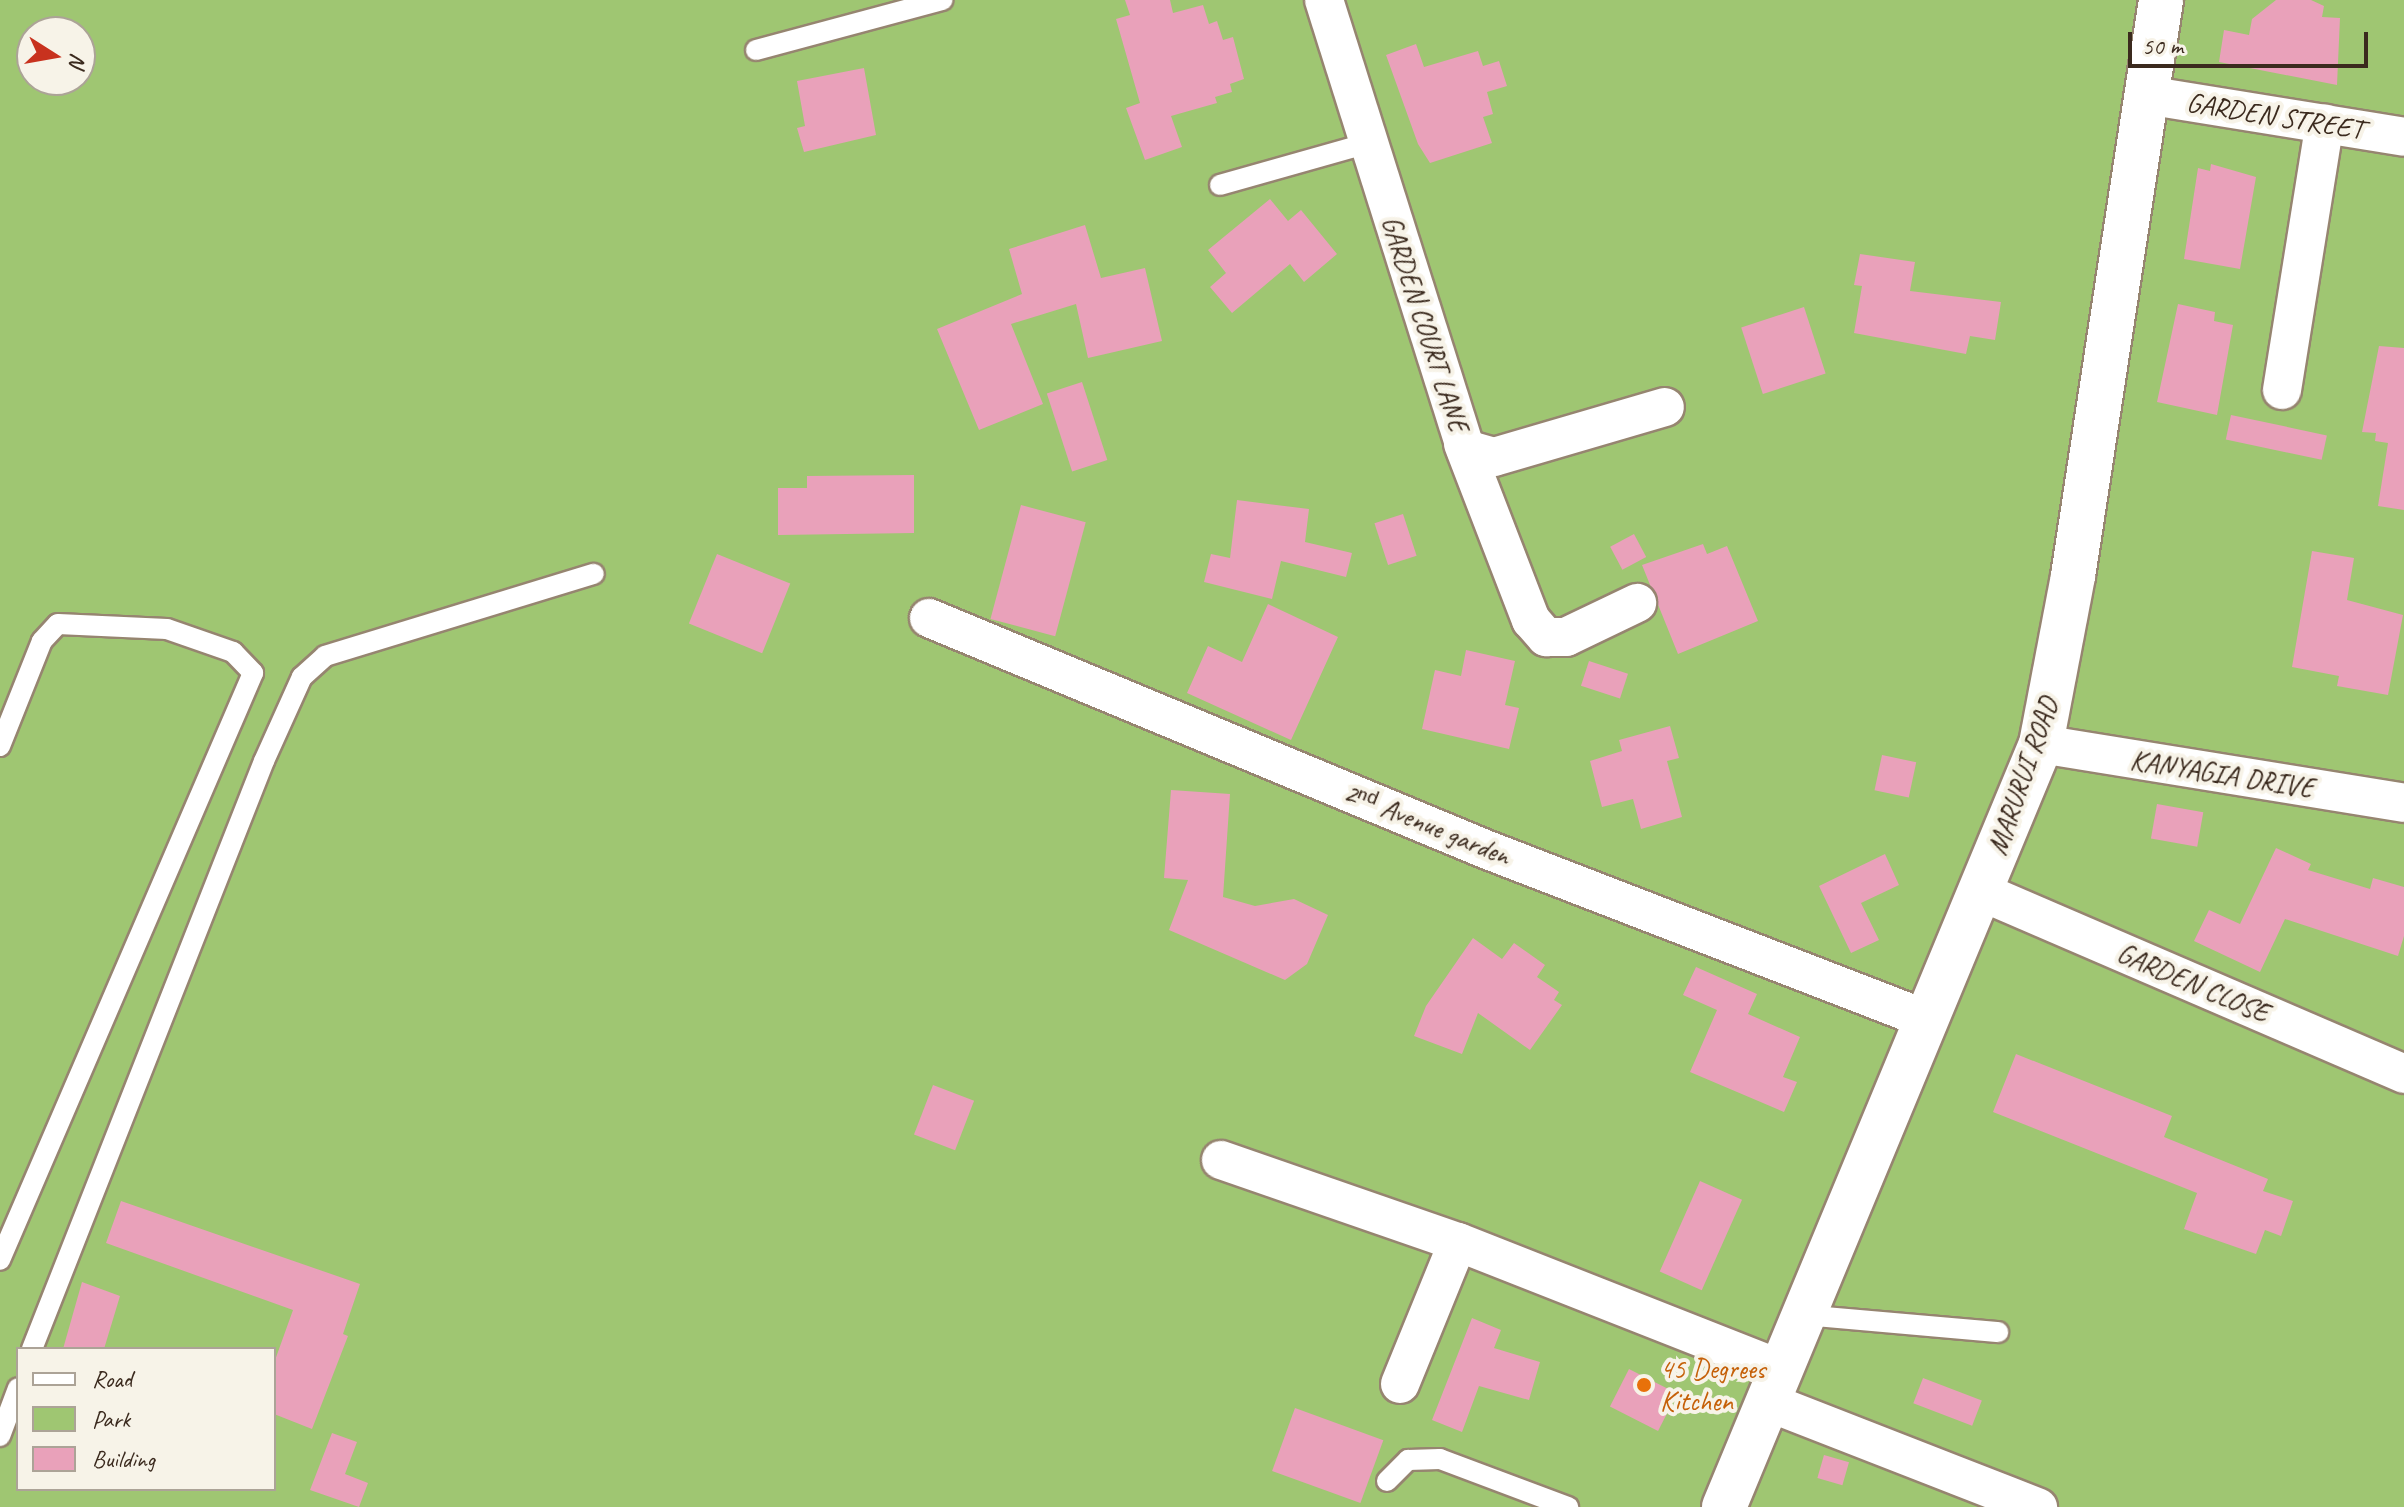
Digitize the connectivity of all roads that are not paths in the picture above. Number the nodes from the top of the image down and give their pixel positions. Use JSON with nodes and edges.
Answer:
{"nodes":[{"id":1,"x":942,"y":0,"type":"edge"},
{"id":2,"x":1324,"y":0,"type":"edge"},
{"id":3,"x":2161,"y":0,"type":"edge"},
{"id":4,"x":756,"y":50,"type":"dead end"},
{"id":5,"x":2146,"y":95,"type":"junction"},
{"id":6,"x":2325,"y":123,"type":"junction"},
{"id":7,"x":2404,"y":137,"type":"edge"},
{"id":8,"x":1368,"y":143,"type":"junction"},
{"id":9,"x":1220,"y":185,"type":"dead end"},
{"id":10,"x":2282,"y":390,"type":"dead end"},
{"id":11,"x":1665,"y":407,"type":"dead end"},
{"id":12,"x":1463,"y":444,"type":"junction"},
{"id":13,"x":594,"y":574,"type":"dead end"},
{"id":14,"x":1637,"y":603,"type":"dead end"},
{"id":15,"x":929,"y":618,"type":"dead end"},
{"id":16,"x":2041,"y":744,"type":"junction"},
{"id":17,"x":0,"y":746,"type":"edge"},
{"id":18,"x":2404,"y":803,"type":"edge"},
{"id":19,"x":1982,"y":892,"type":"junction"},
{"id":20,"x":1928,"y":1020,"type":"junction"},
{"id":21,"x":2404,"y":1074,"type":"edge"},
{"id":22,"x":1221,"y":1160,"type":"dead end"},
{"id":23,"x":1458,"y":1242,"type":"junction"},
{"id":24,"x":0,"y":1260,"type":"edge"},
{"id":25,"x":1803,"y":1315,"type":"junction"},
{"id":26,"x":1998,"y":1332,"type":"dead end"},
{"id":27,"x":33,"y":1347,"type":"edge"},
{"id":28,"x":1400,"y":1384,"type":"dead end"},
{"id":29,"x":1774,"y":1386,"type":"junction"},
{"id":30,"x":16,"y":1393,"type":"edge"},
{"id":31,"x":0,"y":1436,"type":"edge"},
{"id":32,"x":1387,"y":1481,"type":"dead end"},
{"id":33,"x":1568,"y":1507,"type":"edge"},
{"id":34,"x":1724,"y":1507,"type":"edge"},
{"id":35,"x":2038,"y":1507,"type":"edge"}],
"edges":[{"from":1,"to":4,"type":"lane"},
{"from":2,"to":8,"type":"street","name":"GARDEN COURT LANE"},
{"from":3,"to":5,"type":"street","name":"MARURUI ROAD"},
{"from":5,"to":6,"type":"street","name":"GARDEN STREET"},
{"from":5,"to":16,"type":"street","name":"MARURUI ROAD"},
{"from":6,"to":7,"type":"street","name":"GARDEN STREET"},
{"from":6,"to":10,"type":"street"},
{"from":8,"to":9,"type":"lane"},
{"from":8,"to":12,"type":"street","name":"GARDEN COURT LANE"},
{"from":11,"to":12,"type":"street","name":"GARDEN COURT LANE"},
{"from":12,"to":14,"type":"street"},
{"from":13,"to":27,"type":"lane"},
{"from":15,"to":20,"type":"street","name":"2ⁿᵈ Avenue garden"},
{"from":16,"to":18,"type":"street","name":"KANYAGIA DRIVE"},
{"from":16,"to":19,"type":"street","name":"MARURUI ROAD"},
{"from":17,"to":24,"type":"lane"},
{"from":19,"to":20,"type":"street","name":"MARURUI ROAD"},
{"from":19,"to":21,"type":"street","name":"GARDEN CLOSE"},
{"from":20,"to":25,"type":"street","name":"MARURUI ROAD"},
{"from":22,"to":23,"type":"street"},
{"from":23,"to":28,"type":"street"},
{"from":23,"to":29,"type":"street"},
{"from":25,"to":26,"type":"lane"},
{"from":25,"to":29,"type":"street","name":"MARURUI ROAD"},
{"from":29,"to":34,"type":"street","name":"MARURUI ROAD"},
{"from":29,"to":35,"type":"street"},
{"from":30,"to":31,"type":"lane"},
{"from":32,"to":33,"type":"lane"}]}
